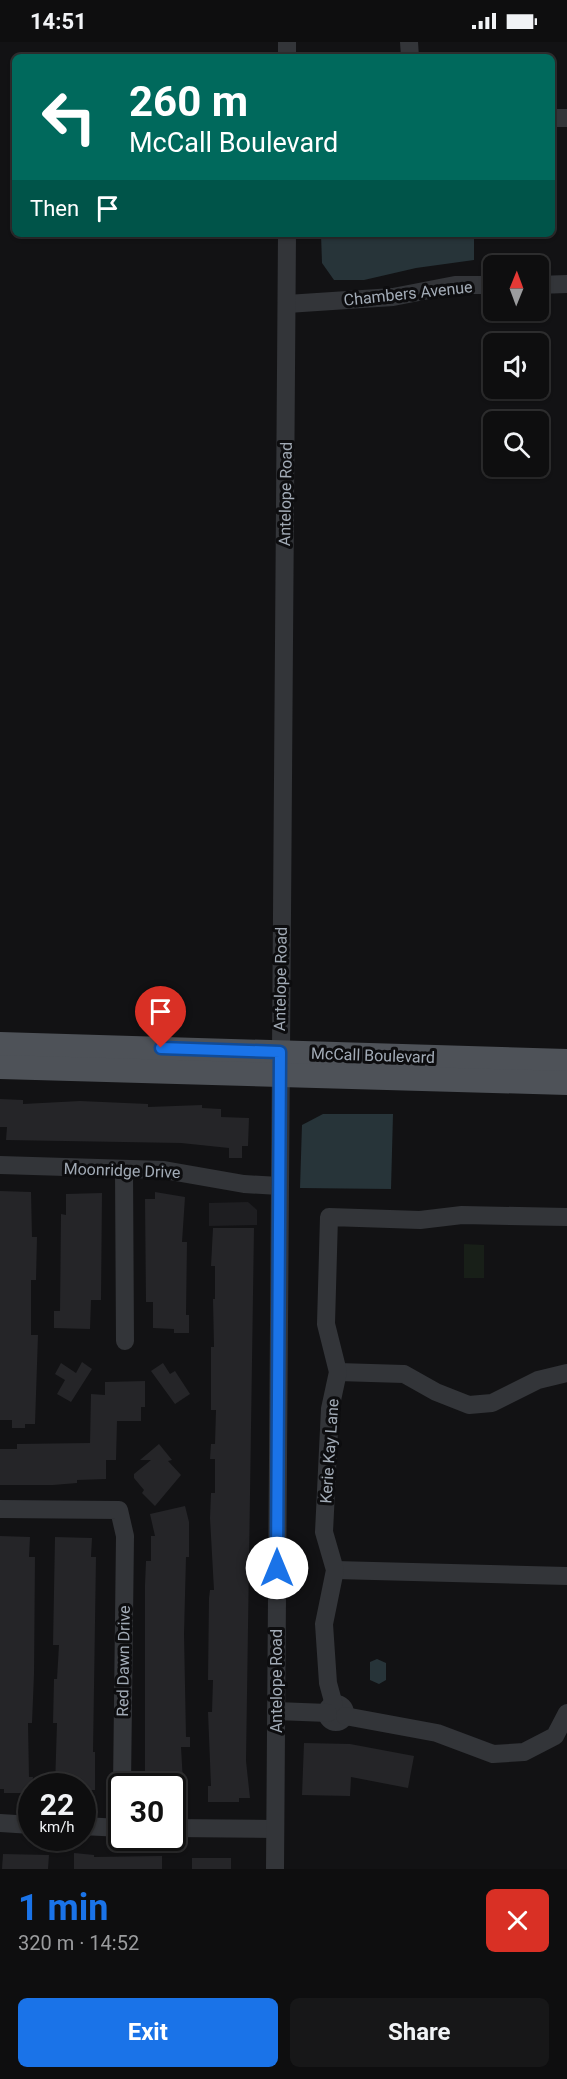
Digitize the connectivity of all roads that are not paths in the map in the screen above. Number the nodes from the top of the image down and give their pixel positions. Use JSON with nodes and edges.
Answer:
{"nodes":[{"id":1,"x":287,"y":237,"type":"edge"},
{"id":2,"x":567,"y":284,"type":"edge"},
{"id":3,"x":483,"y":285,"type":"edge"},
{"id":4,"x":549,"y":285,"type":"edge"},
{"id":5,"x":286,"y":304,"type":"junction"},
{"id":6,"x":0,"y":1044,"type":"edge"},
{"id":7,"x":567,"y":1061,"type":"edge"},
{"id":8,"x":279,"y":1064,"type":"junction"},
{"id":9,"x":0,"y":1067,"type":"edge"},
{"id":10,"x":567,"y":1083,"type":"edge"},
{"id":11,"x":0,"y":1165,"type":"edge"},
{"id":12,"x":124,"y":1170,"type":"junction"},
{"id":13,"x":279,"y":1186,"type":"junction"},
{"id":14,"x":567,"y":1217,"type":"edge"},
{"id":15,"x":125,"y":1341,"type":"dead end"},
{"id":16,"x":338,"y":1372,"type":"junction"},
{"id":17,"x":567,"y":1373,"type":"edge"},
{"id":18,"x":0,"y":1509,"type":"edge"},
{"id":19,"x":335,"y":1570,"type":"junction"},
{"id":20,"x":567,"y":1576,"type":"edge"},
{"id":21,"x":276,"y":1711,"type":"junction"},
{"id":22,"x":336,"y":1711,"type":"junction"},
{"id":23,"x":567,"y":1713,"type":"edge"},
{"id":24,"x":122,"y":1773,"type":"edge"},
{"id":25,"x":0,"y":1824,"type":"edge"},
{"id":26,"x":18,"y":1825,"type":"edge"},
{"id":27,"x":186,"y":1828,"type":"edge"},
{"id":28,"x":274,"y":1829,"type":"junction"},
{"id":29,"x":274,"y":1869,"type":"edge"}],
"edges":[{"from":1,"to":5,"type":"street","name":"Antelope Road"},
{"from":2,"to":4,"type":"street"},
{"from":3,"to":5,"type":"street","name":"Chambers Avenue"},
{"from":5,"to":8,"type":"street","name":"Antelope Road"},
{"from":6,"to":8,"type":"main road","name":"McCall Boulevard"},
{"from":7,"to":8,"type":"main road","name":"McCall Boulevard"},
{"from":8,"to":9,"type":"main road","name":"McCall Boulevard"},
{"from":8,"to":10,"type":"main road","name":"McCall Boulevard"},
{"from":8,"to":13,"type":"street","name":"Antelope Road"},
{"from":11,"to":12,"type":"street","name":"Moonridge Drive"},
{"from":12,"to":13,"type":"street","name":"Moonridge Drive"},
{"from":12,"to":15,"type":"street"},
{"from":13,"to":21,"type":"street","name":"Antelope Road"},
{"from":14,"to":16,"type":"street","name":"Kerie Kay Lane"},
{"from":16,"to":17,"type":"street"},
{"from":16,"to":19,"type":"street","name":"Kerie Kay Lane"},
{"from":18,"to":24,"type":"street","name":"Red Dawn Drive"},
{"from":19,"to":20,"type":"street"},
{"from":19,"to":22,"type":"street","name":"Kerie Kay Lane"},
{"from":21,"to":22,"type":"street"},
{"from":21,"to":28,"type":"street","name":"Antelope Road"},
{"from":22,"to":23,"type":"street"},
{"from":25,"to":26,"type":"street"},
{"from":27,"to":28,"type":"street"},
{"from":28,"to":29,"type":"street","name":"Antelope Road"}]}
